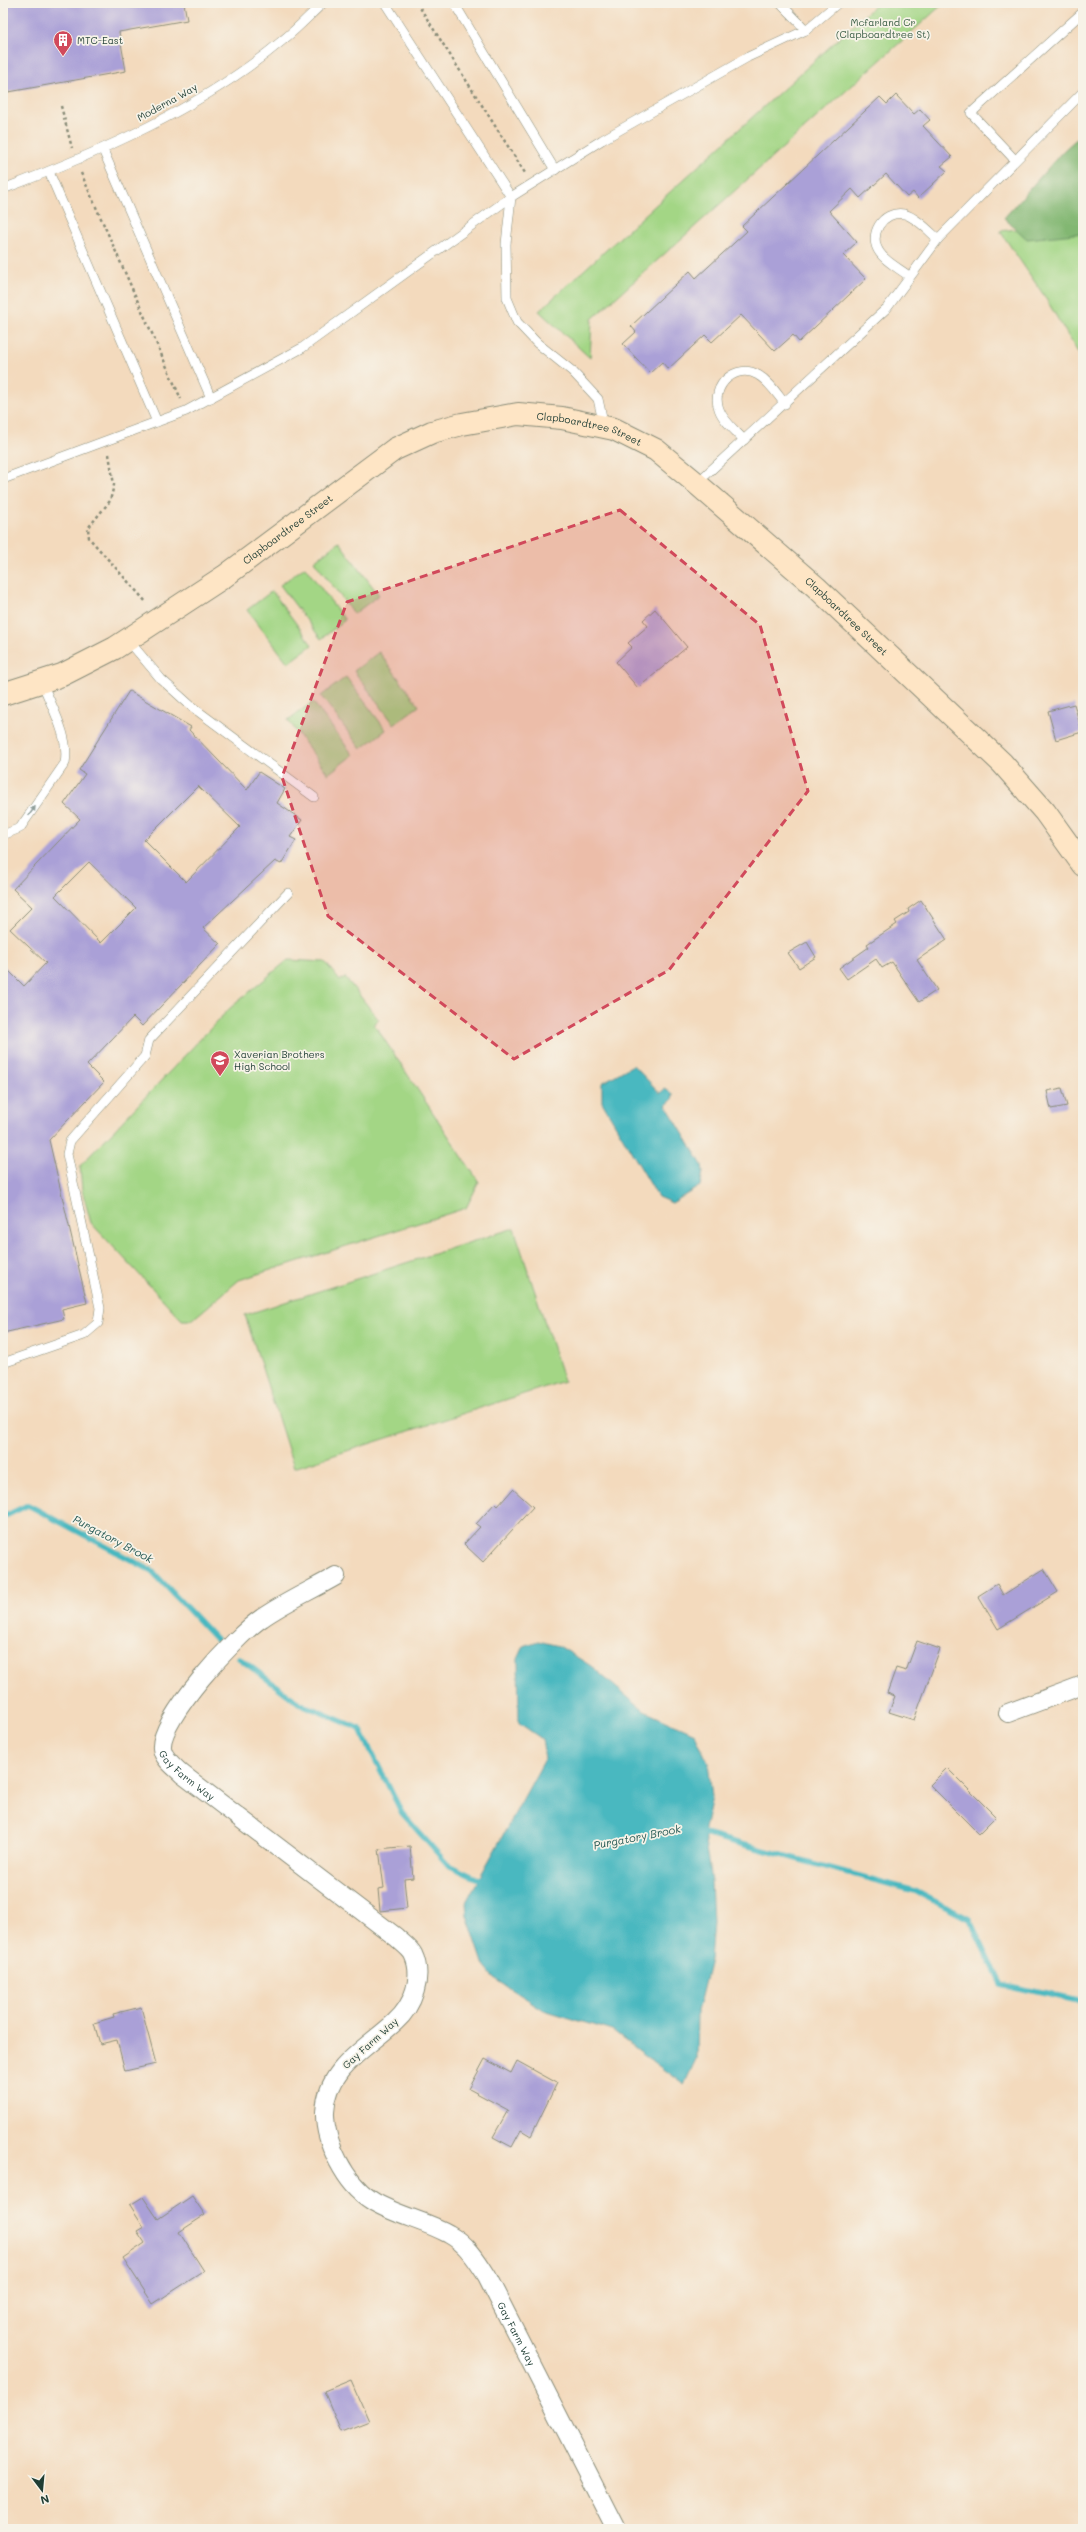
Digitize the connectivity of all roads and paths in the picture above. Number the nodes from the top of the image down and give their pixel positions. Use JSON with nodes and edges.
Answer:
{"nodes":[{"id":1,"x":323,"y":3,"type":"edge"},
{"id":2,"x":385,"y":3,"type":"edge"},
{"id":3,"x":417,"y":3,"type":"edge"},
{"id":4,"x":454,"y":3,"type":"edge"},
{"id":5,"x":780,"y":3,"type":"edge"},
{"id":6,"x":838,"y":3,"type":"edge"},
{"id":7,"x":1083,"y":12,"type":"edge"},
{"id":8,"x":806,"y":30,"type":"junction"},
{"id":9,"x":1083,"y":92,"type":"edge"},
{"id":10,"x":62,"y":106,"type":"dead end"},
{"id":11,"x":102,"y":150,"type":"junction"},
{"id":12,"x":1015,"y":160,"type":"junction"},
{"id":13,"x":75,"y":161,"type":"junction"},
{"id":14,"x":555,"y":170,"type":"junction"},
{"id":15,"x":49,"y":172,"type":"junction"},
{"id":16,"x":532,"y":184,"type":"junction"},
{"id":17,"x":3,"y":189,"type":"edge"},
{"id":18,"x":511,"y":197,"type":"junction"},
{"id":19,"x":938,"y":239,"type":"junction"},
{"id":20,"x":909,"y":276,"type":"junction"},
{"id":21,"x":211,"y":398,"type":"junction"},
{"id":22,"x":785,"y":404,"type":"junction"},
{"id":23,"x":186,"y":410,"type":"junction"},
{"id":24,"x":157,"y":422,"type":"junction"},
{"id":25,"x":605,"y":427,"type":"junction"},
{"id":26,"x":744,"y":440,"type":"junction"},
{"id":27,"x":104,"y":441,"type":"junction"},
{"id":28,"x":3,"y":479,"type":"edge"},
{"id":29,"x":696,"y":484,"type":"junction"},
{"id":30,"x":159,"y":620,"type":"junction"},
{"id":31,"x":128,"y":640,"type":"junction"},
{"id":32,"x":42,"y":682,"type":"junction"},
{"id":33,"x":3,"y":694,"type":"edge"},
{"id":34,"x":314,"y":798,"type":"dead end"},
{"id":35,"x":3,"y":835,"type":"edge"},
{"id":36,"x":1083,"y":864,"type":"edge"},
{"id":37,"x":288,"y":894,"type":"dead end"},
{"id":38,"x":3,"y":1363,"type":"edge"},
{"id":39,"x":336,"y":1576,"type":"dead end"},
{"id":40,"x":1083,"y":1685,"type":"edge"},
{"id":41,"x":1008,"y":1713,"type":"dead end"},
{"id":42,"x":616,"y":2529,"type":"edge"}],
"edges":[{"from":1,"to":11,"type":"lane","name":"Moderna Way"},
{"from":2,"to":18,"type":"lane"},
{"from":3,"to":16,"type":"path"},
{"from":4,"to":14,"type":"lane"},
{"from":5,"to":8,"type":"lane"},
{"from":6,"to":8,"type":"lane"},
{"from":7,"to":12,"type":"lane"},
{"from":8,"to":14,"type":"lane"},
{"from":9,"to":12,"type":"lane"},
{"from":10,"to":13,"type":"path"},
{"from":11,"to":13,"type":"lane","name":"Moderna Way"},
{"from":11,"to":21,"type":"lane"},
{"from":12,"to":19,"type":"lane"},
{"from":13,"to":15,"type":"lane","name":"Moderna Way"},
{"from":13,"to":23,"type":"path"},
{"from":14,"to":16,"type":"lane"},
{"from":15,"to":17,"type":"lane","name":"Moderna Way"},
{"from":15,"to":24,"type":"lane"},
{"from":16,"to":18,"type":"lane"},
{"from":18,"to":21,"type":"lane"},
{"from":18,"to":25,"type":"lane"},
{"from":19,"to":20,"type":"lane"},
{"from":19,"to":20,"type":"lane"},
{"from":20,"to":22,"type":"lane"},
{"from":21,"to":23,"type":"lane"},
{"from":22,"to":26,"type":"lane"},
{"from":22,"to":26,"type":"lane"},
{"from":23,"to":24,"type":"lane"},
{"from":24,"to":27,"type":"lane"},
{"from":25,"to":29,"type":"main road","name":"Clapboardtree Street"},
{"from":25,"to":30,"type":"main road","name":"Clapboardtree Street"},
{"from":26,"to":29,"type":"lane"},
{"from":27,"to":28,"type":"lane"},
{"from":27,"to":30,"type":"path"},
{"from":29,"to":36,"type":"main road","name":"Clapboardtree Street"},
{"from":30,"to":31,"type":"main road","name":"Clapboardtree Street"},
{"from":31,"to":32,"type":"main road","name":"Clapboardtree Street"},
{"from":31,"to":34,"type":"lane"},
{"from":32,"to":33,"type":"main road","name":"Clapboardtree Street"},
{"from":35,"to":32,"type":"lane","one_way":true},
{"from":37,"to":38,"type":"lane"},
{"from":39,"to":42,"type":"street","name":"Gay Farm Way"},
{"from":40,"to":41,"type":"street"}]}
